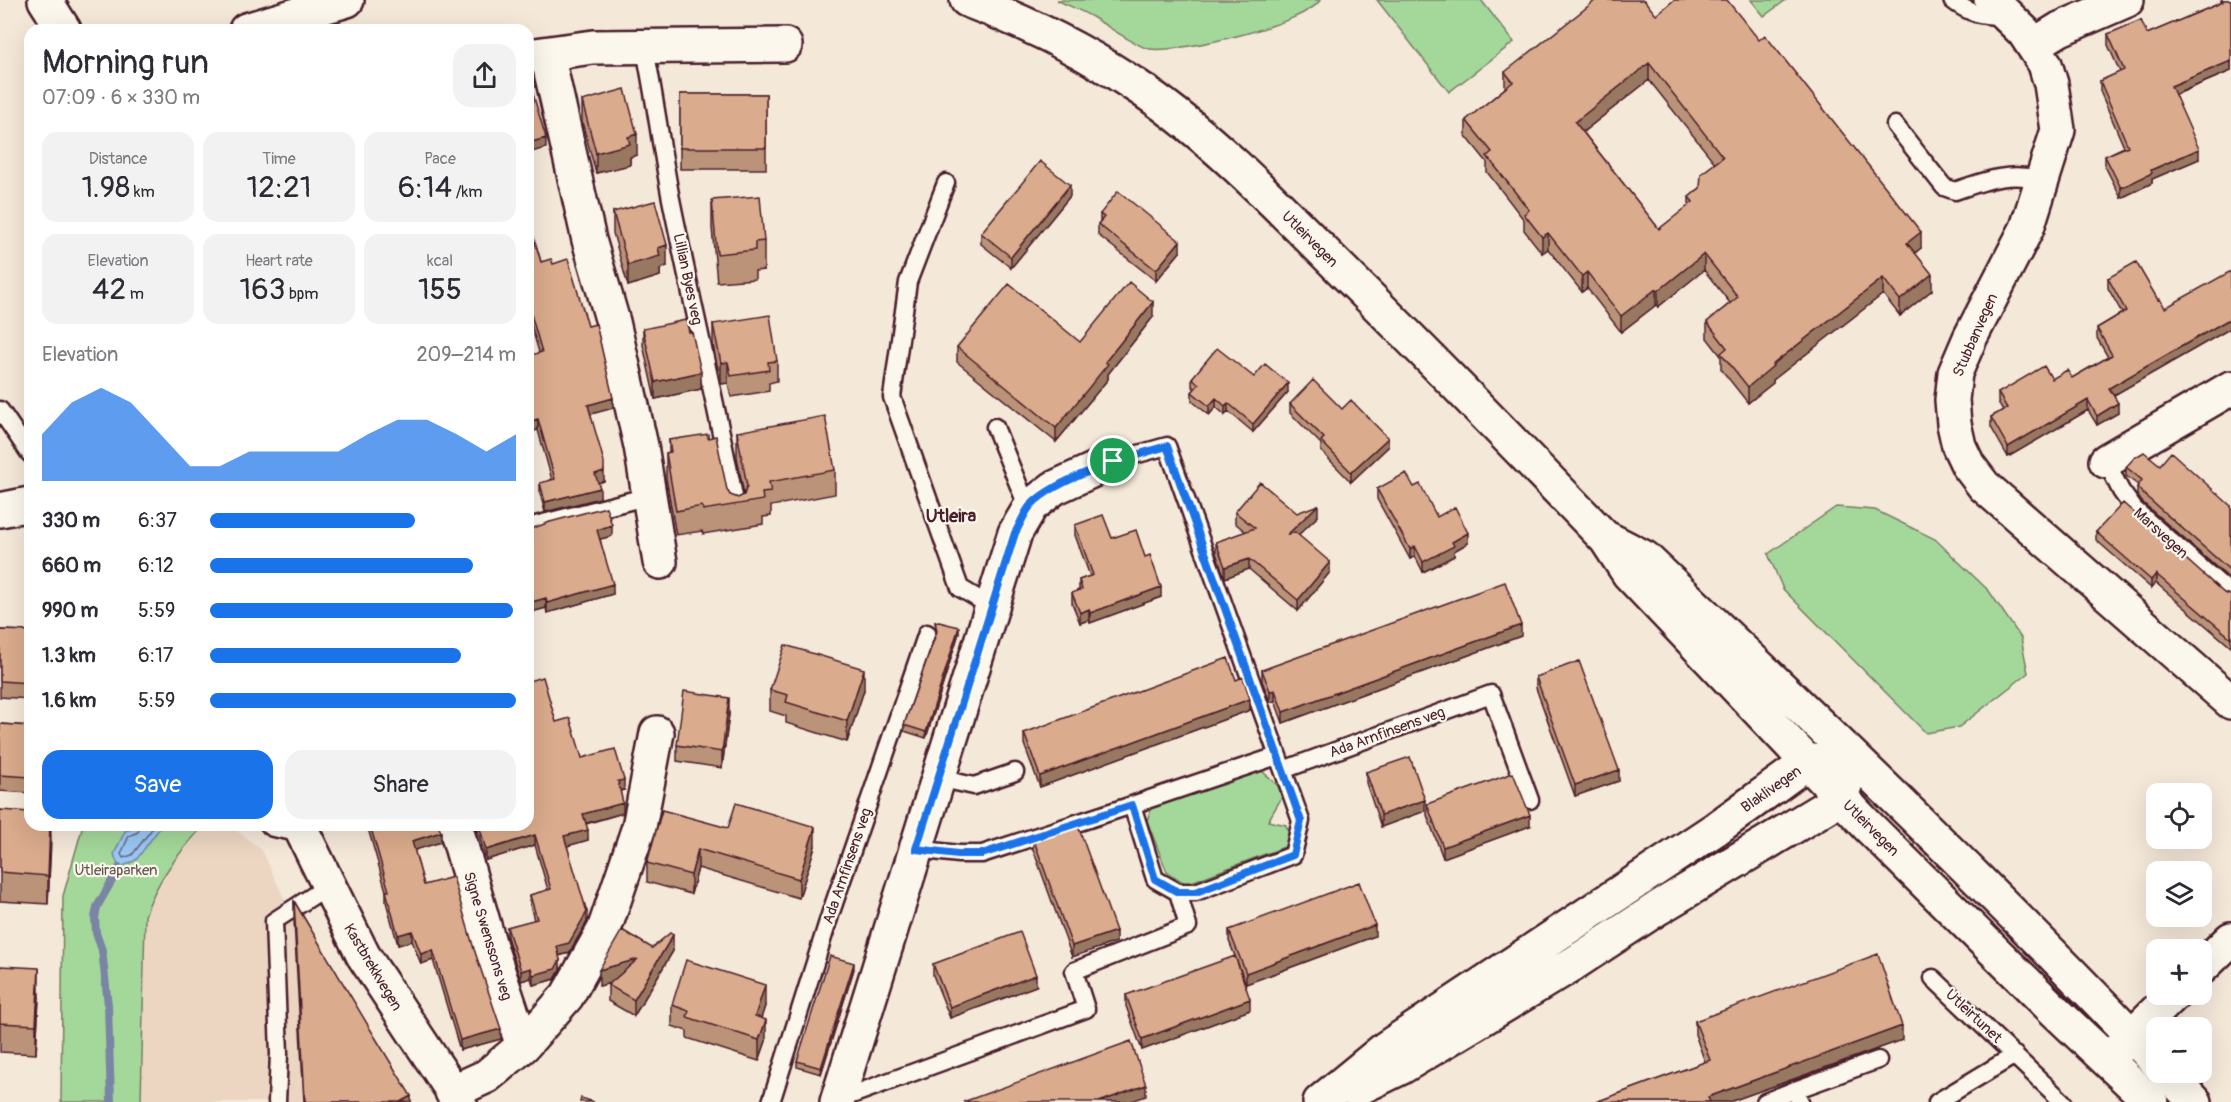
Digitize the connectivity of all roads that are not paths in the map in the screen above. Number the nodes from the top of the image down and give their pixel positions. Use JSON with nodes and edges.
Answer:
{"nodes":[{"id":1,"x":45,"y":0,"type":"edge"},
{"id":2,"x":347,"y":0,"type":"edge"},
{"id":3,"x":967,"y":0,"type":"edge"},
{"id":4,"x":1952,"y":0,"type":"edge"},
{"id":5,"x":2127,"y":0,"type":"edge"},
{"id":6,"x":2000,"y":8,"type":"edge"},
{"id":7,"x":60,"y":24,"type":"edge"},
{"id":8,"x":266,"y":24,"type":"edge"},
{"id":9,"x":644,"y":45,"type":"junction"},
{"id":10,"x":785,"y":45,"type":"dead end"},
{"id":11,"x":2034,"y":45,"type":"junction"},
{"id":12,"x":537,"y":55,"type":"edge"},
{"id":13,"x":1894,"y":125,"type":"dead end"},
{"id":14,"x":2043,"y":180,"type":"junction"},
{"id":15,"x":946,"y":183,"type":"dead end"},
{"id":16,"x":2231,"y":388,"type":"edge"},
{"id":17,"x":0,"y":410,"type":"edge"},
{"id":18,"x":995,"y":427,"type":"dead end"},
{"id":19,"x":24,"y":445,"type":"edge"},
{"id":20,"x":1113,"y":461,"type":"joint"},
{"id":21,"x":2106,"y":462,"type":"joint"},
{"id":22,"x":648,"y":496,"type":"junction"},
{"id":23,"x":24,"y":505,"type":"edge"},
{"id":24,"x":1031,"y":506,"type":"junction"},
{"id":25,"x":0,"y":510,"type":"edge"},
{"id":26,"x":737,"y":512,"type":"edge"},
{"id":27,"x":534,"y":525,"type":"edge"},
{"id":28,"x":1606,"y":539,"type":"junction"},
{"id":29,"x":660,"y":562,"type":"dead end"},
{"id":30,"x":2231,"y":594,"type":"edge"},
{"id":31,"x":992,"y":607,"type":"junction"},
{"id":32,"x":927,"y":633,"type":"dead end"},
{"id":33,"x":2231,"y":702,"type":"edge"},
{"id":34,"x":657,"y":733,"type":"dead end"},
{"id":35,"x":1855,"y":758,"type":"junction"},
{"id":36,"x":1808,"y":762,"type":"junction"},
{"id":37,"x":1280,"y":763,"type":"junction"},
{"id":38,"x":1015,"y":772,"type":"dead end"},
{"id":39,"x":938,"y":778,"type":"junction"},
{"id":40,"x":1841,"y":798,"type":"junction"},
{"id":41,"x":1530,"y":800,"type":"dead end"},
{"id":42,"x":1132,"y":805,"type":"junction"},
{"id":43,"x":302,"y":831,"type":"edge"},
{"id":44,"x":457,"y":831,"type":"edge"},
{"id":45,"x":916,"y":849,"type":"junction"},
{"id":46,"x":328,"y":886,"type":"junction"},
{"id":47,"x":1178,"y":892,"type":"junction"},
{"id":48,"x":2231,"y":939,"type":"edge"},
{"id":49,"x":2212,"y":957,"type":"edge"},
{"id":50,"x":1933,"y":978,"type":"dead end"},
{"id":51,"x":2163,"y":1005,"type":"edge"},
{"id":52,"x":2132,"y":1035,"type":"junction"},
{"id":53,"x":523,"y":1046,"type":"junction"},
{"id":54,"x":2146,"y":1050,"type":"edge"},
{"id":55,"x":2015,"y":1055,"type":"junction"},
{"id":56,"x":1878,"y":1060,"type":"dead end"},
{"id":57,"x":2108,"y":1060,"type":"junction"},
{"id":58,"x":2177,"y":1083,"type":"edge"},
{"id":59,"x":1798,"y":1096,"type":"edge"},
{"id":60,"x":456,"y":1097,"type":"edge"},
{"id":61,"x":837,"y":1101,"type":"edge"},
{"id":62,"x":277,"y":1102,"type":"edge"},
{"id":63,"x":771,"y":1102,"type":"edge"},
{"id":64,"x":1320,"y":1102,"type":"edge"},
{"id":65,"x":1331,"y":1102,"type":"edge"},
{"id":66,"x":1765,"y":1102,"type":"edge"},
{"id":67,"x":1937,"y":1102,"type":"edge"},
{"id":68,"x":2063,"y":1102,"type":"edge"},
{"id":69,"x":2151,"y":1102,"type":"edge"},
{"id":70,"x":2195,"y":1102,"type":"edge"}],
"edges":[{"from":1,"to":7,"type":"main road"},
{"from":2,"to":8,"type":"main road"},
{"from":3,"to":28,"type":"main road","name":"Utleirvegen"},
{"from":4,"to":6,"type":"lane","name":"Stubbanvegen"},
{"from":5,"to":11,"type":"main road"},
{"from":6,"to":11,"type":"main road","name":"Stubbanvegen"},
{"from":9,"to":10,"type":"main road"},
{"from":9,"to":12,"type":"main road"},
{"from":9,"to":26,"type":"lane","name":"Lillian Byes veg"},
{"from":11,"to":14,"type":"main road","name":"Stubbanvegen"},
{"from":12,"to":22,"type":"main road"},
{"from":13,"to":14,"type":"lane"},
{"from":14,"to":33,"type":"main road","name":"Stubbanvegen"},
{"from":15,"to":31,"type":"lane"},
{"from":16,"to":21,"type":"main road","name":"Marsvegen"},
{"from":17,"to":19,"type":"lane"},
{"from":18,"to":24,"type":"lane"},
{"from":20,"to":24,"type":"main road"},
{"from":20,"to":37,"type":"lane"},
{"from":21,"to":30,"type":"lane","name":"Marsvegen"},
{"from":22,"to":27,"type":"lane"},
{"from":22,"to":29,"type":"main road"},
{"from":23,"to":25,"type":"main road"},
{"from":24,"to":31,"type":"main road"},
{"from":28,"to":35,"type":"main road","name":"Utleirvegen"},
{"from":28,"to":36,"type":"main road","name":"Utleirvegen"},
{"from":31,"to":39,"type":"main road"},
{"from":32,"to":63,"type":"lane","name":"Ada Arnfinsens veg"},
{"from":34,"to":53,"type":"main road"},
{"from":35,"to":36,"type":"main road","name":"Blaklivegen"},
{"from":35,"to":40,"type":"main road"},
{"from":35,"to":52,"type":"main road","name":"Utleirvegen"},
{"from":36,"to":40,"type":"main road","name":"Utleirvegen"},
{"from":36,"to":64,"type":"main road","name":"Blaklivegen"},
{"from":37,"to":41,"type":"lane","name":"Ada Arnfinsens veg"},
{"from":37,"to":42,"type":"lane","name":"Ada Arnfinsens veg"},
{"from":37,"to":47,"type":"lane"},
{"from":38,"to":39,"type":"lane"},
{"from":39,"to":45,"type":"main road"},
{"from":40,"to":57,"type":"main road","name":"Utleirvegen"},
{"from":40,"to":65,"type":"main road"},
{"from":42,"to":45,"type":"lane","name":"Ada Arnfinsens veg"},
{"from":42,"to":47,"type":"lane"},
{"from":43,"to":46,"type":"main road","name":"Kastbrekkvegen"},
{"from":44,"to":53,"type":"main road","name":"Signe Swenssons veg"},
{"from":45,"to":61,"type":"main road"},
{"from":46,"to":60,"type":"main road","name":"Kastbrekkvegen"},
{"from":46,"to":62,"type":"lane"},
{"from":47,"to":61,"type":"lane"},
{"from":48,"to":49,"type":"main road"},
{"from":50,"to":55,"type":"lane","name":"Utleirtunet"},
{"from":51,"to":52,"type":"main road"},
{"from":52,"to":54,"type":"main road","name":"Utleirvegen"},
{"from":52,"to":57,"type":"main road"},
{"from":53,"to":60,"type":"main road"},
{"from":55,"to":67,"type":"lane","name":"Utleirtunet"},
{"from":55,"to":68,"type":"lane","name":"Utleirtunet"},
{"from":56,"to":59,"type":"lane"},
{"from":57,"to":69,"type":"main road","name":"Utleirvegen"},
{"from":58,"to":70,"type":"main road"},
{"from":59,"to":66,"type":"lane"}]}
